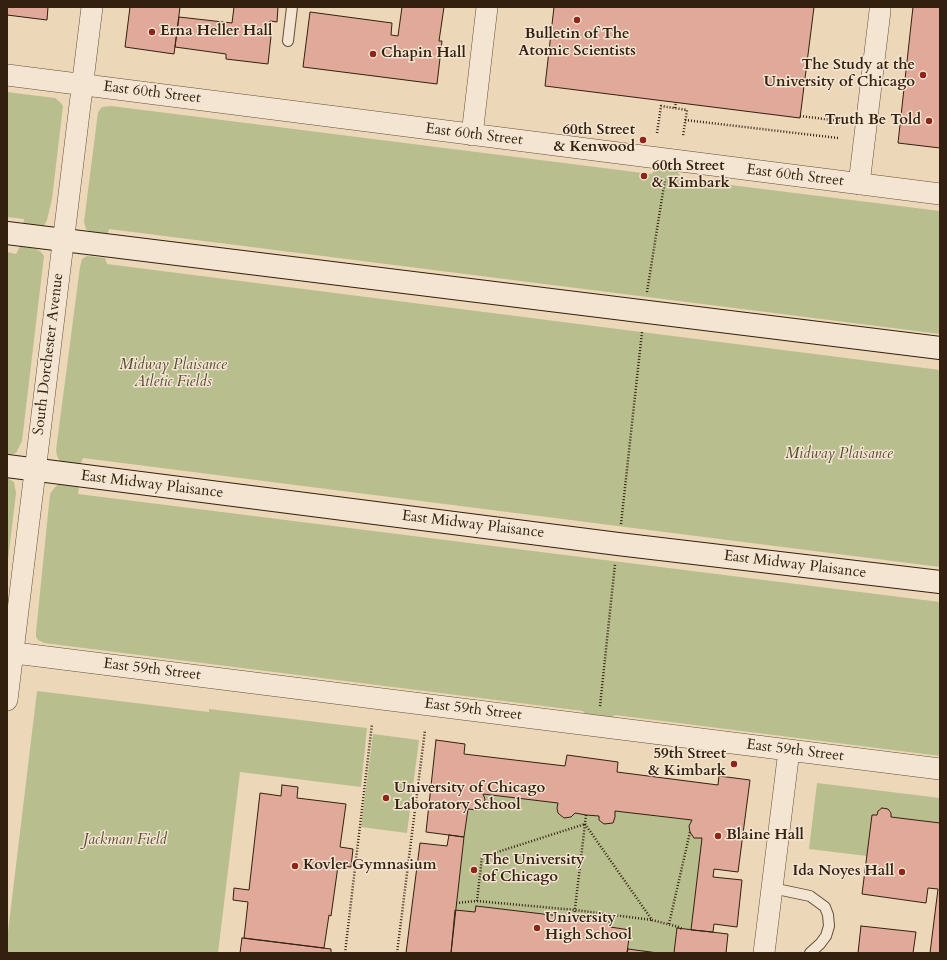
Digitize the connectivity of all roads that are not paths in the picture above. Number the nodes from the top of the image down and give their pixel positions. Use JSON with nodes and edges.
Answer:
{"nodes":[{"id":1,"x":92,"y":7,"type":"edge"},
{"id":2,"x":292,"y":7,"type":"edge"},
{"id":3,"x":487,"y":7,"type":"edge"},
{"id":4,"x":880,"y":7,"type":"edge"},
{"id":5,"x":288,"y":42,"type":"dead end"},
{"id":6,"x":7,"y":75,"type":"edge"},
{"id":7,"x":81,"y":85,"type":"junction"},
{"id":8,"x":472,"y":135,"type":"junction"},
{"id":9,"x":859,"y":184,"type":"junction"},
{"id":10,"x":940,"y":194,"type":"edge"},
{"id":11,"x":7,"y":233,"type":"edge"},
{"id":12,"x":63,"y":241,"type":"junction"},
{"id":13,"x":940,"y":348,"type":"edge"},
{"id":14,"x":7,"y":466,"type":"edge"},
{"id":15,"x":35,"y":470,"type":"junction"},
{"id":16,"x":940,"y":582,"type":"edge"},
{"id":17,"x":10,"y":652,"type":"edge"},
{"id":18,"x":7,"y":700,"type":"edge"},
{"id":19,"x":789,"y":750,"type":"junction"},
{"id":20,"x":940,"y":769,"type":"edge"},
{"id":21,"x":772,"y":888,"type":"junction"},
{"id":22,"x":764,"y":953,"type":"edge"},
{"id":23,"x":810,"y":953,"type":"edge"}],
"edges":[{"from":1,"to":7,"type":"street","name":"South Dorchester Avenue"},
{"from":2,"to":5,"type":"lane"},
{"from":3,"to":8,"type":"street"},
{"from":4,"to":9,"type":"street"},
{"from":6,"to":7,"type":"street","name":"East 60th Street"},
{"from":7,"to":8,"type":"street","name":"East 60th Street"},
{"from":7,"to":12,"type":"street","name":"South Dorchester Avenue"},
{"from":8,"to":9,"type":"street","name":"East 60th Street"},
{"from":9,"to":10,"type":"street","name":"East 60th Street"},
{"from":11,"to":12,"type":"street"},
{"from":12,"to":13,"type":"street"},
{"from":12,"to":15,"type":"street","name":"South Dorchester Avenue"},
{"from":14,"to":15,"type":"street","name":"East Midway Plaisance"},
{"from":15,"to":16,"type":"street","name":"East Midway Plaisance"},
{"from":15,"to":17,"type":"street","name":"South Dorchester Avenue"},
{"from":17,"to":18,"type":"street","name":"South Dorchester Avenue"},
{"from":17,"to":19,"type":"street","name":"East 59th Street"},
{"from":19,"to":20,"type":"street","name":"East 59th Street"},
{"from":19,"to":21,"type":"street"},
{"from":21,"to":22,"type":"street"},
{"from":21,"to":23,"type":"lane"}]}
